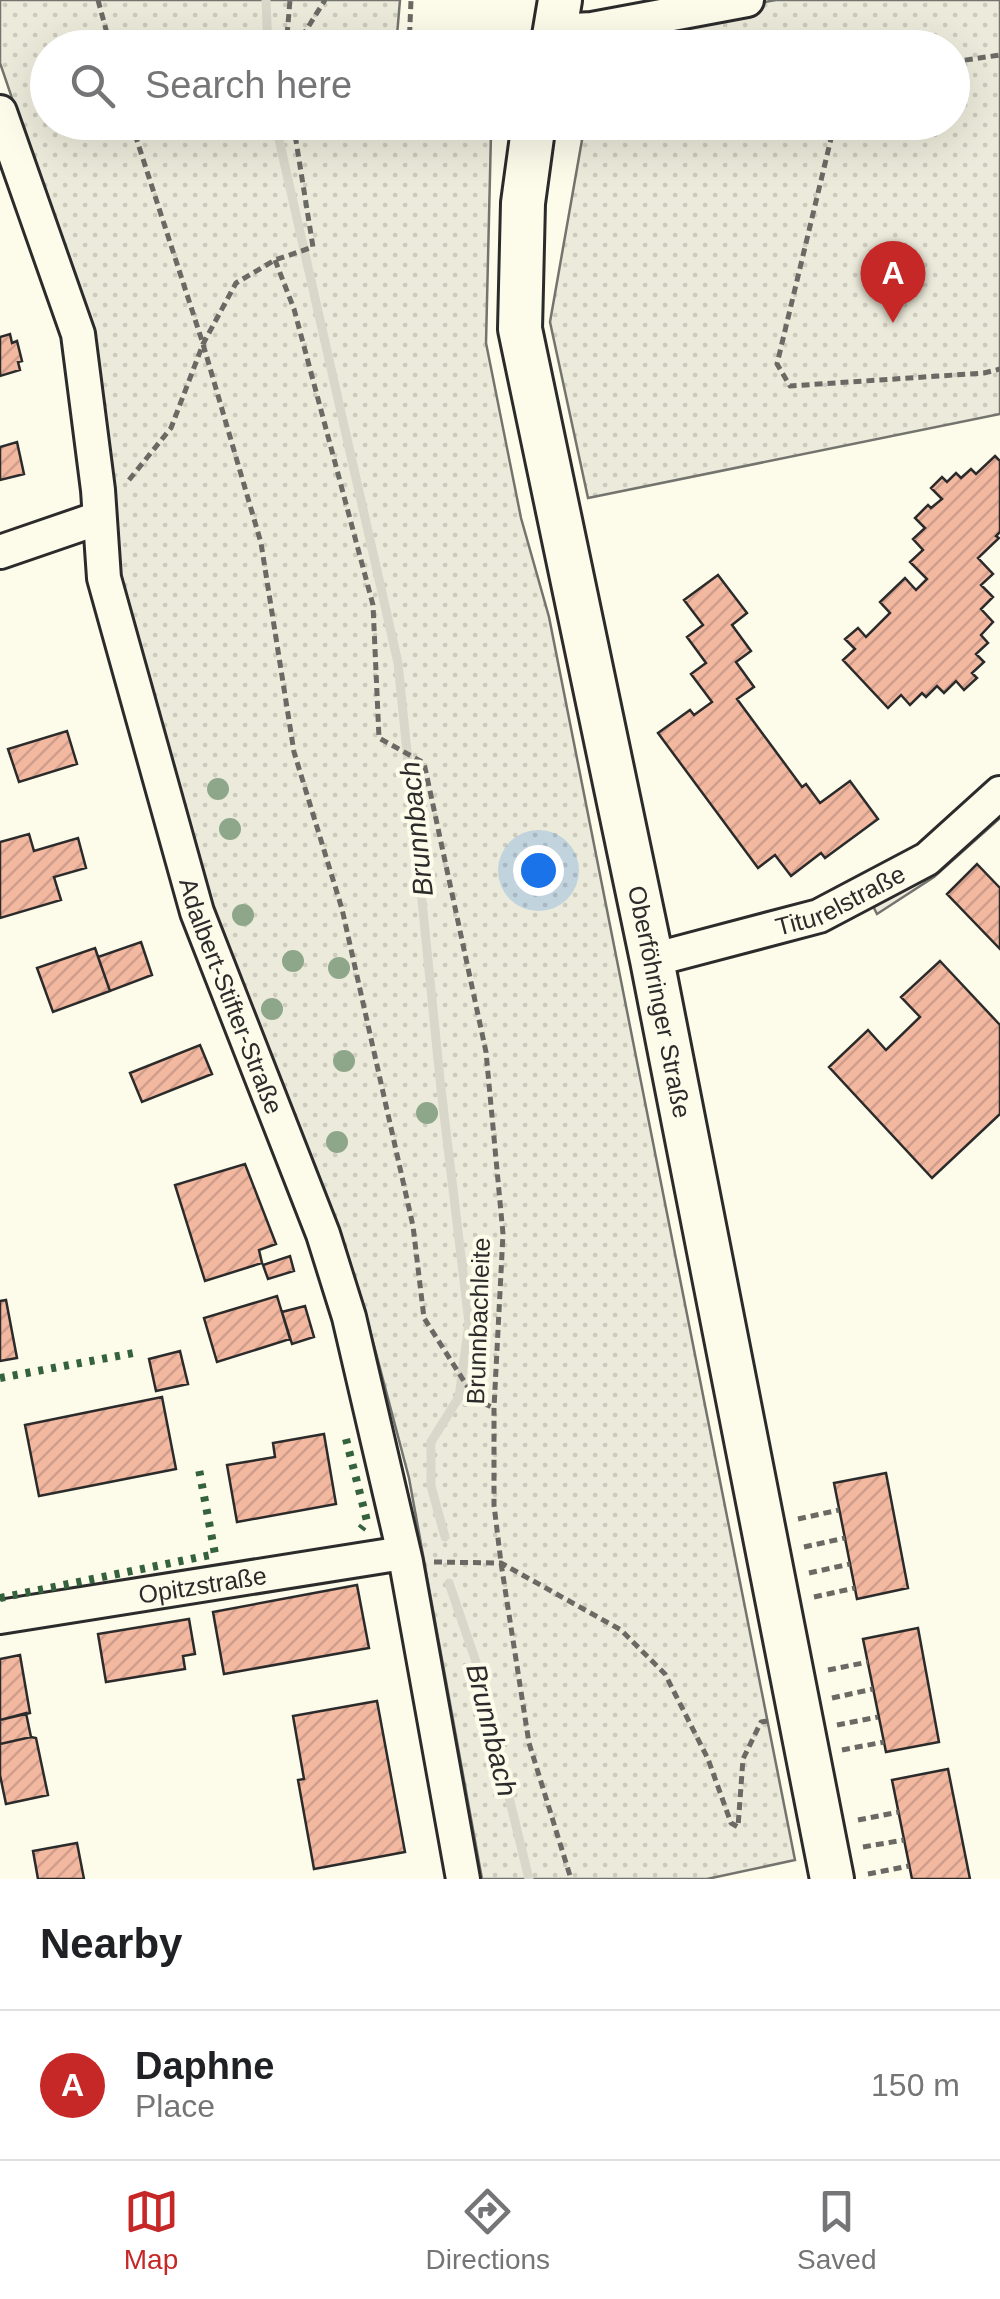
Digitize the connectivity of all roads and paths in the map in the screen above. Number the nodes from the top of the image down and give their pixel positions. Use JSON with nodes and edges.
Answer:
{"nodes":[{"id":1,"x":98,"y":0,"type":"edge"},
{"id":2,"x":290,"y":0,"type":"edge"},
{"id":3,"x":324,"y":0,"type":"edge"},
{"id":4,"x":411,"y":0,"type":"edge"},
{"id":5,"x":747,"y":0,"type":"edge"},
{"id":6,"x":556,"y":26,"type":"edge"},
{"id":7,"x":106,"y":30,"type":"edge"},
{"id":8,"x":288,"y":30,"type":"edge"},
{"id":9,"x":306,"y":30,"type":"edge"},
{"id":10,"x":410,"y":30,"type":"edge"},
{"id":11,"x":1000,"y":55,"type":"edge"},
{"id":12,"x":970,"y":59,"type":"edge"},
{"id":13,"x":0,"y":112,"type":"edge"},
{"id":14,"x":137,"y":140,"type":"edge"},
{"id":15,"x":297,"y":140,"type":"edge"},
{"id":16,"x":532,"y":140,"type":"edge"},
{"id":17,"x":831,"y":140,"type":"edge"},
{"id":18,"x":275,"y":260,"type":"junction"},
{"id":19,"x":203,"y":344,"type":"junction"},
{"id":20,"x":1000,"y":370,"type":"edge"},
{"id":21,"x":99,"y":518,"type":"junction"},
{"id":22,"x":0,"y":552,"type":"edge"},
{"id":23,"x":1000,"y":794,"type":"edge"},
{"id":24,"x":652,"y":960,"type":"junction"},
{"id":25,"x":494,"y":1408,"type":"junction"},
{"id":26,"x":840,"y":1510,"type":"dead end"},
{"id":27,"x":796,"y":1519,"type":"dead end"},
{"id":28,"x":845,"y":1538,"type":"dead end"},
{"id":29,"x":801,"y":1548,"type":"dead end"},
{"id":30,"x":404,"y":1558,"type":"junction"},
{"id":31,"x":500,"y":1563,"type":"junction"},
{"id":32,"x":850,"y":1564,"type":"dead end"},
{"id":33,"x":806,"y":1573,"type":"dead end"},
{"id":34,"x":855,"y":1588,"type":"dead end"},
{"id":35,"x":810,"y":1598,"type":"dead end"},
{"id":36,"x":0,"y":1617,"type":"edge"},
{"id":37,"x":868,"y":1662,"type":"dead end"},
{"id":38,"x":825,"y":1670,"type":"dead end"},
{"id":39,"x":873,"y":1689,"type":"dead end"},
{"id":40,"x":830,"y":1698,"type":"dead end"},
{"id":41,"x":878,"y":1717,"type":"dead end"},
{"id":42,"x":761,"y":1722,"type":"dead end"},
{"id":43,"x":835,"y":1726,"type":"dead end"},
{"id":44,"x":884,"y":1742,"type":"dead end"},
{"id":45,"x":840,"y":1750,"type":"dead end"},
{"id":46,"x":899,"y":1812,"type":"dead end"},
{"id":47,"x":854,"y":1821,"type":"dead end"},
{"id":48,"x":904,"y":1840,"type":"dead end"},
{"id":49,"x":909,"y":1866,"type":"dead end"},
{"id":50,"x":852,"y":1867,"type":"edge"},
{"id":51,"x":463,"y":1879,"type":"edge"},
{"id":52,"x":571,"y":1879,"type":"edge"}],
"edges":[{"from":1,"to":7,"type":"path"},
{"from":2,"to":8,"type":"path"},
{"from":3,"to":9,"type":"path"},
{"from":4,"to":10,"type":"path"},
{"from":5,"to":6,"type":"street"},
{"from":11,"to":12,"type":"path"},
{"from":13,"to":21,"type":"street","name":"Adalbert-Stifter-Straße"},
{"from":14,"to":19,"type":"path"},
{"from":15,"to":18,"type":"path"},
{"from":16,"to":24,"type":"main road","name":"Oberföhringer Straße"},
{"from":17,"to":20,"type":"path"},
{"from":18,"to":19,"type":"path"},
{"from":18,"to":25,"type":"path","name":"Brunnbachleite"},
{"from":19,"to":21,"type":"path"},
{"from":19,"to":25,"type":"path"},
{"from":21,"to":22,"type":"street"},
{"from":21,"to":30,"type":"street","name":"Adalbert-Stifter-Straße"},
{"from":23,"to":24,"type":"street","name":"Titurelstraße"},
{"from":24,"to":50,"type":"main road","name":"Oberföhringer Straße"},
{"from":25,"to":31,"type":"path","name":"Brunnbachleite"},
{"from":26,"to":27,"type":"path"},
{"from":28,"to":29,"type":"path"},
{"from":30,"to":31,"type":"path"},
{"from":30,"to":36,"type":"street","name":"Opitzstraße"},
{"from":30,"to":51,"type":"street","name":"Adalbert-Stifter-Straße"},
{"from":31,"to":42,"type":"path"},
{"from":31,"to":52,"type":"path","name":"Brunnbachleite"},
{"from":32,"to":33,"type":"path"},
{"from":34,"to":35,"type":"path"},
{"from":37,"to":38,"type":"path"},
{"from":39,"to":40,"type":"path"},
{"from":41,"to":43,"type":"path"},
{"from":44,"to":45,"type":"path"},
{"from":46,"to":47,"type":"path"},
{"from":48,"to":50,"type":"path"},
{"from":49,"to":50,"type":"path"}]}
